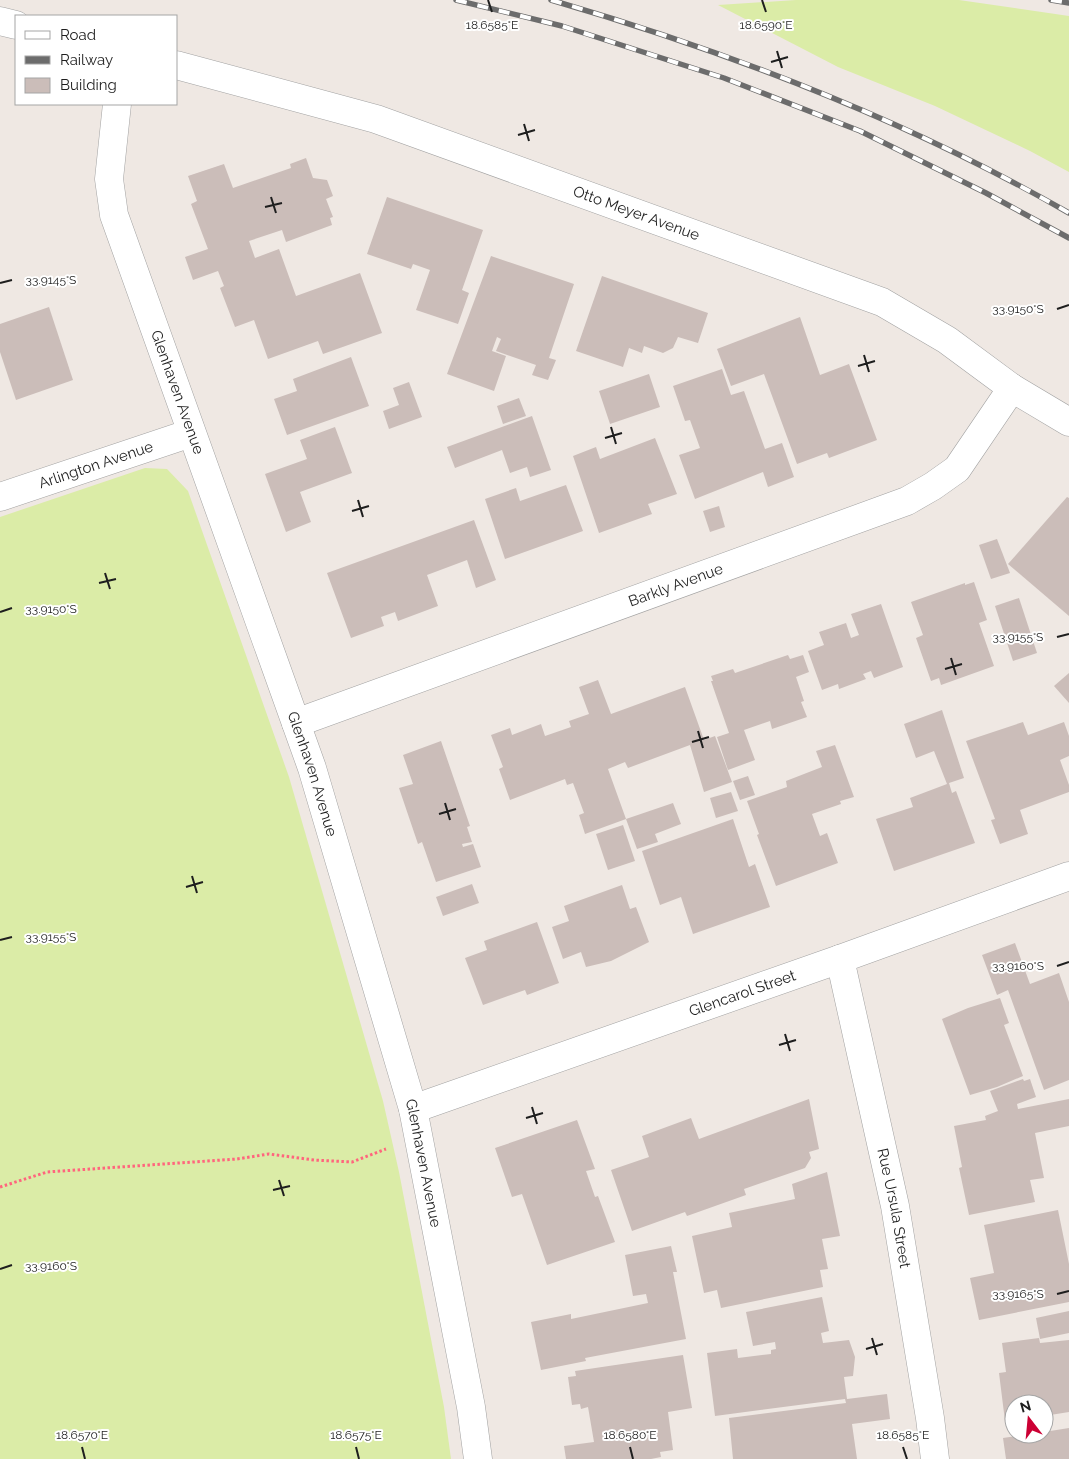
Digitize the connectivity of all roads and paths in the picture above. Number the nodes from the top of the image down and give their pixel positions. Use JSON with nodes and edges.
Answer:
{"nodes":[{"id":1,"x":0,"y":21,"type":"edge"},
{"id":2,"x":15,"y":25,"type":"edge"},
{"id":3,"x":178,"y":66,"type":"edge"},
{"id":4,"x":117,"y":105,"type":"edge"},
{"id":5,"x":1012,"y":388,"type":"junction"},
{"id":6,"x":1069,"y":422,"type":"edge"},
{"id":7,"x":191,"y":433,"type":"junction"},
{"id":8,"x":0,"y":497,"type":"edge"},
{"id":9,"x":296,"y":723,"type":"junction"},
{"id":10,"x":1069,"y":876,"type":"edge"},
{"id":11,"x":840,"y":959,"type":"junction"},
{"id":12,"x":413,"y":1109,"type":"junction"},
{"id":13,"x":420,"y":1142,"type":"junction"},
{"id":14,"x":0,"y":1187,"type":"edge"},
{"id":15,"x":478,"y":1459,"type":"edge"},
{"id":16,"x":935,"y":1459,"type":"edge"}],
"edges":[{"from":1,"to":2,"type":"street"},
{"from":3,"to":5,"type":"street","name":"Otto Meyer Avenue"},
{"from":4,"to":7,"type":"street","name":"Glenhaven Avenue"},
{"from":5,"to":6,"type":"street","name":"Otto Meyer Avenue"},
{"from":5,"to":9,"type":"street","name":"Barkly Avenue"},
{"from":7,"to":8,"type":"street","name":"Arlington Avenue"},
{"from":7,"to":9,"type":"street","name":"Glenhaven Avenue"},
{"from":9,"to":12,"type":"street","name":"Glenhaven Avenue"},
{"from":10,"to":11,"type":"street","name":"Glencarol Street"},
{"from":11,"to":12,"type":"street","name":"Glencarol Street"},
{"from":11,"to":16,"type":"street","name":"Rue Ursula Street"},
{"from":12,"to":13,"type":"street","name":"Glenhaven Avenue"},
{"from":13,"to":14,"type":"path"},
{"from":13,"to":15,"type":"street","name":"Glenhaven Avenue"}]}
